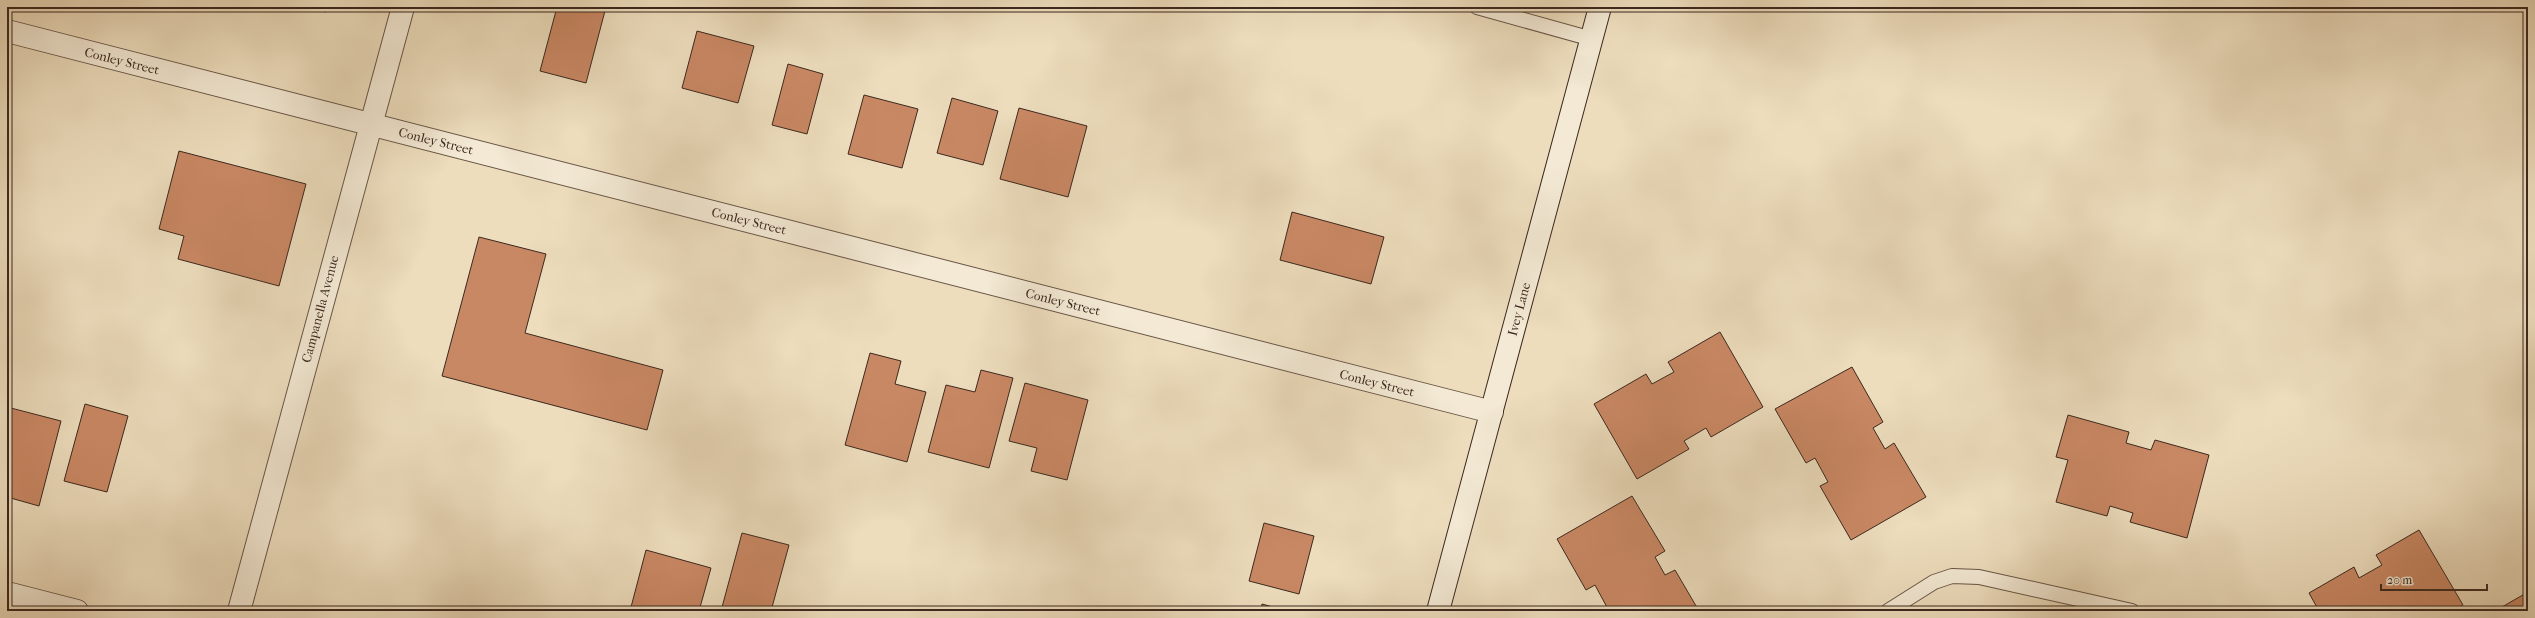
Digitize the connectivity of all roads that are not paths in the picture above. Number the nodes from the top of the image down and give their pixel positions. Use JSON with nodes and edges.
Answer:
{"nodes":[{"id":1,"x":403,"y":7,"type":"edge"},
{"id":2,"x":1477,"y":7,"type":"edge"},
{"id":3,"x":1600,"y":7,"type":"edge"},
{"id":4,"x":7,"y":32,"type":"edge"},
{"id":5,"x":1592,"y":39,"type":"junction"},
{"id":6,"x":370,"y":124,"type":"junction"},
{"id":7,"x":1492,"y":412,"type":"junction"},
{"id":8,"x":7,"y":593,"type":"edge"},
{"id":9,"x":77,"y":611,"type":"edge"},
{"id":10,"x":239,"y":611,"type":"edge"},
{"id":11,"x":1438,"y":611,"type":"edge"},
{"id":12,"x":1888,"y":611,"type":"edge"},
{"id":13,"x":2132,"y":611,"type":"edge"}],
"edges":[{"from":1,"to":6,"type":"street","name":"Campanella Avenue"},
{"from":2,"to":5,"type":"lane"},
{"from":3,"to":5,"type":"street","name":"Ivey Lane"},
{"from":4,"to":6,"type":"street","name":"Conley Street"},
{"from":5,"to":7,"type":"street","name":"Ivey Lane"},
{"from":6,"to":7,"type":"street","name":"Conley Street"},
{"from":6,"to":10,"type":"street","name":"Campanella Avenue"},
{"from":7,"to":11,"type":"street","name":"Ivey Lane"},
{"from":8,"to":9,"type":"street"},
{"from":12,"to":13,"type":"lane"}]}
